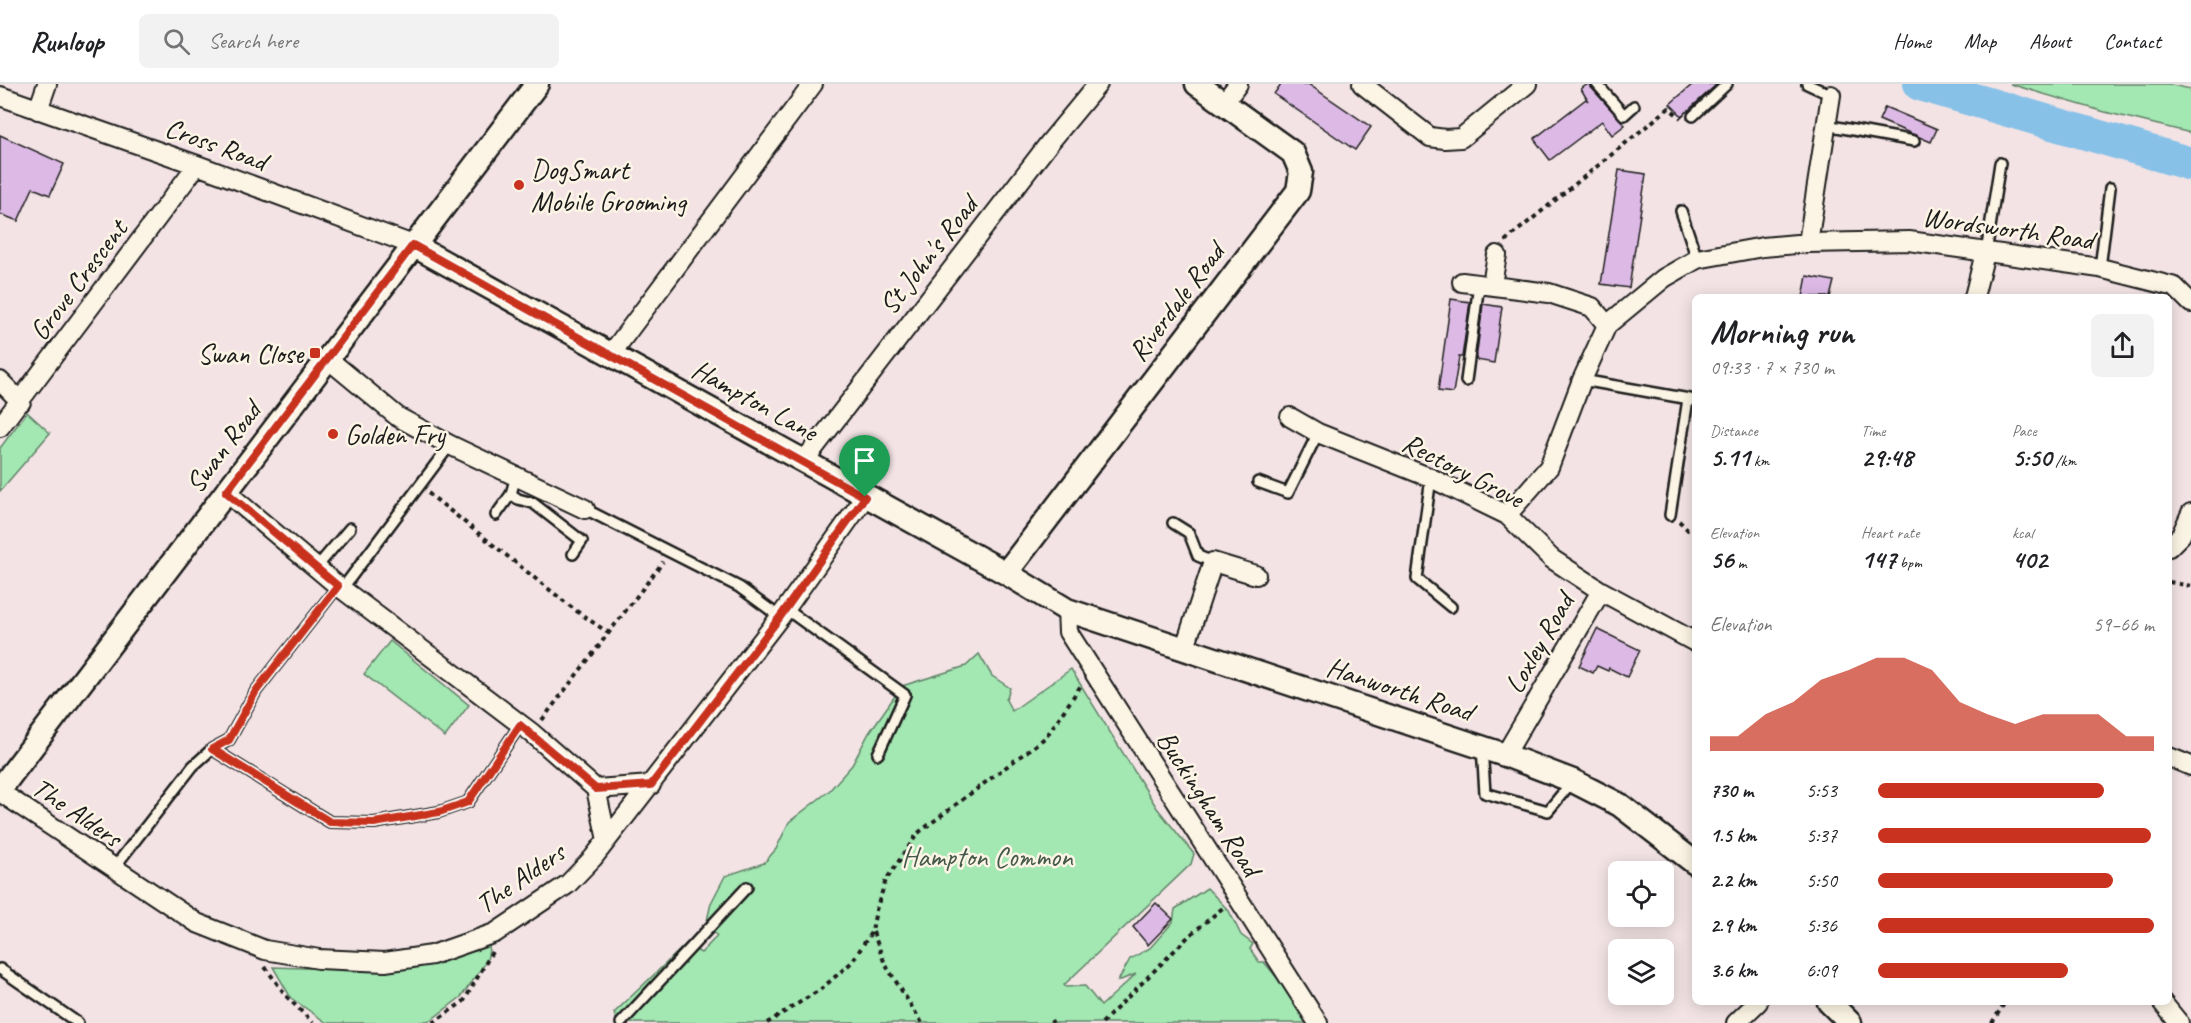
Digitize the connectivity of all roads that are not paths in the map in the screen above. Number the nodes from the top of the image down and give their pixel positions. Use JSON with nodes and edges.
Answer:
{"nodes":[{"id":1,"x":47,"y":84,"type":"edge"},
{"id":2,"x":537,"y":84,"type":"edge"},
{"id":3,"x":813,"y":84,"type":"edge"},
{"id":4,"x":1098,"y":84,"type":"edge"},
{"id":5,"x":1197,"y":84,"type":"edge"},
{"id":6,"x":1238,"y":84,"type":"edge"},
{"id":7,"x":1362,"y":84,"type":"edge"},
{"id":8,"x":1527,"y":84,"type":"edge"},
{"id":9,"x":1597,"y":84,"type":"edge"},
{"id":10,"x":1727,"y":84,"type":"edge"},
{"id":11,"x":1807,"y":84,"type":"edge"},
{"id":12,"x":1831,"y":95,"type":"joint"},
{"id":13,"x":0,"y":96,"type":"edge"},
{"id":14,"x":1224,"y":104,"type":"junction"},
{"id":15,"x":1634,"y":106,"type":"dead end"},
{"id":16,"x":38,"y":110,"type":"junction"},
{"id":17,"x":1693,"y":116,"type":"road end"},
{"id":18,"x":1826,"y":125,"type":"junction"},
{"id":19,"x":1914,"y":141,"type":"dead end"},
{"id":20,"x":2000,"y":163,"type":"dead end"},
{"id":21,"x":197,"y":165,"type":"junction"},
{"id":22,"x":2110,"y":188,"type":"dead end"},
{"id":23,"x":1681,"y":211,"type":"dead end"},
{"id":24,"x":1808,"y":243,"type":"junction"},
{"id":25,"x":413,"y":245,"type":"junction"},
{"id":26,"x":1985,"y":254,"type":"junction"},
{"id":27,"x":1497,"y":255,"type":"road end"},
{"id":28,"x":1697,"y":259,"type":"junction"},
{"id":29,"x":2100,"y":268,"type":"junction"},
{"id":30,"x":1478,"y":284,"type":"junction"},
{"id":31,"x":1975,"y":294,"type":"edge"},
{"id":32,"x":2191,"y":303,"type":"edge"},
{"id":33,"x":1607,"y":325,"type":"junction"},
{"id":34,"x":610,"y":354,"type":"junction"},
{"id":35,"x":328,"y":359,"type":"junction"},
{"id":36,"x":1582,"y":380,"type":"junction"},
{"id":37,"x":0,"y":381,"type":"edge"},
{"id":38,"x":1466,"y":381,"type":"dead end"},
{"id":39,"x":1691,"y":400,"type":"edge"},
{"id":40,"x":21,"y":402,"type":"junction"},
{"id":41,"x":1290,"y":417,"type":"dead end"},
{"id":42,"x":0,"y":427,"type":"edge"},
{"id":43,"x":1318,"y":433,"type":"junction"},
{"id":44,"x":450,"y":445,"type":"junction"},
{"id":45,"x":804,"y":461,"type":"junction"},
{"id":46,"x":1431,"y":478,"type":"junction"},
{"id":47,"x":1258,"y":482,"type":"dead end"},
{"id":48,"x":513,"y":485,"type":"junction"},
{"id":49,"x":226,"y":492,"type":"junction"},
{"id":50,"x":865,"y":497,"type":"junction"},
{"id":51,"x":585,"y":509,"type":"joint"},
{"id":52,"x":2191,"y":513,"type":"edge"},
{"id":53,"x":496,"y":515,"type":"dead end"},
{"id":54,"x":1507,"y":515,"type":"junction"},
{"id":55,"x":1670,"y":515,"type":"dead end"},
{"id":56,"x":1173,"y":523,"type":"dead end"},
{"id":57,"x":350,"y":528,"type":"dead end"},
{"id":58,"x":2172,"y":544,"type":"edge"},
{"id":59,"x":573,"y":554,"type":"dead end"},
{"id":60,"x":1213,"y":562,"type":"junction"},
{"id":61,"x":316,"y":568,"type":"junction"},
{"id":62,"x":1006,"y":573,"type":"junction"},
{"id":63,"x":1256,"y":575,"type":"dead end"},
{"id":64,"x":340,"y":588,"type":"junction"},
{"id":65,"x":1601,"y":591,"type":"junction"},
{"id":66,"x":1451,"y":607,"type":"dead end"},
{"id":67,"x":1067,"y":610,"type":"junction"},
{"id":68,"x":783,"y":613,"type":"junction"},
{"id":69,"x":1692,"y":640,"type":"edge"},
{"id":70,"x":1184,"y":650,"type":"junction"},
{"id":71,"x":526,"y":729,"type":"junction"},
{"id":72,"x":1482,"y":747,"type":"junction"},
{"id":73,"x":212,"y":749,"type":"junction"},
{"id":74,"x":878,"y":754,"type":"dead end"},
{"id":75,"x":1505,"y":754,"type":"junction"},
{"id":76,"x":2172,"y":758,"type":"edge"},
{"id":77,"x":2190,"y":761,"type":"edge"},
{"id":78,"x":1573,"y":781,"type":"junction"},
{"id":79,"x":651,"y":785,"type":"junction"},
{"id":80,"x":596,"y":789,"type":"junction"},
{"id":81,"x":0,"y":790,"type":"edge"},
{"id":82,"x":607,"y":840,"type":"junction"},
{"id":83,"x":1692,"y":861,"type":"edge"},
{"id":84,"x":112,"y":869,"type":"junction"},
{"id":85,"x":747,"y":887,"type":"dead end"},
{"id":86,"x":0,"y":969,"type":"edge"},
{"id":87,"x":1755,"y":1005,"type":"edge"},
{"id":88,"x":1832,"y":1005,"type":"edge"},
{"id":89,"x":2164,"y":1005,"type":"edge"},
{"id":90,"x":78,"y":1023,"type":"edge"},
{"id":91,"x":621,"y":1023,"type":"edge"},
{"id":92,"x":1318,"y":1023,"type":"edge"},
{"id":93,"x":1736,"y":1023,"type":"edge"},
{"id":94,"x":1850,"y":1023,"type":"edge"},
{"id":95,"x":2179,"y":1023,"type":"edge"}],
"edges":[{"from":1,"to":16,"type":"street"},
{"from":2,"to":25,"type":"street","name":"Swan Road"},
{"from":3,"to":34,"type":"street"},
{"from":4,"to":45,"type":"street","name":"St John's Road"},
{"from":5,"to":14,"type":"street","name":"Riverdale Road"},
{"from":6,"to":14,"type":"street"},
{"from":7,"to":8,"type":"street"},
{"from":9,"to":15,"type":"lane"},
{"from":10,"to":17,"type":"lane"},
{"from":11,"to":12,"type":"lane"},
{"from":12,"to":18,"type":"street"},
{"from":13,"to":16,"type":"street","name":"Cross Road"},
{"from":14,"to":62,"type":"street","name":"Riverdale Road"},
{"from":16,"to":21,"type":"street","name":"Cross Road"},
{"from":18,"to":19,"type":"lane"},
{"from":18,"to":24,"type":"street"},
{"from":20,"to":26,"type":"lane"},
{"from":21,"to":25,"type":"street","name":"Cross Road"},
{"from":21,"to":40,"type":"street","name":"Grove Crescent"},
{"from":22,"to":29,"type":"lane"},
{"from":23,"to":28,"type":"lane"},
{"from":24,"to":26,"type":"street","name":"Wordsworth Road"},
{"from":24,"to":28,"type":"street","name":"Wordsworth Road"},
{"from":25,"to":34,"type":"street","name":"Hampton Lane"},
{"from":25,"to":35,"type":"street","name":"Swan Road"},
{"from":26,"to":29,"type":"street","name":"Wordsworth Road"},
{"from":26,"to":31,"type":"street"},
{"from":27,"to":30,"type":"street"},
{"from":28,"to":33,"type":"street","name":"Wordsworth Road"},
{"from":29,"to":32,"type":"street","name":"Wordsworth Road"},
{"from":30,"to":33,"type":"street"},
{"from":30,"to":38,"type":"lane"},
{"from":33,"to":36,"type":"street","name":"Wordsworth Road"},
{"from":34,"to":45,"type":"street","name":"Hampton Lane"},
{"from":35,"to":44,"type":"street"},
{"from":35,"to":49,"type":"street","name":"Swan Road"},
{"from":36,"to":39,"type":"lane"},
{"from":36,"to":54,"type":"street","name":"Wordsworth Road"},
{"from":37,"to":40,"type":"street"},
{"from":39,"to":55,"type":"lane"},
{"from":40,"to":42,"type":"street","name":"Grove Crescent"},
{"from":41,"to":43,"type":"street","name":"Rectory Grove"},
{"from":43,"to":46,"type":"street","name":"Rectory Grove"},
{"from":43,"to":47,"type":"lane"},
{"from":44,"to":48,"type":"street"},
{"from":44,"to":64,"type":"lane"},
{"from":45,"to":50,"type":"street","name":"Hampton Lane"},
{"from":46,"to":54,"type":"street","name":"Rectory Grove"},
{"from":46,"to":66,"type":"lane"},
{"from":48,"to":51,"type":"street"},
{"from":48,"to":53,"type":"lane"},
{"from":48,"to":59,"type":"lane"},
{"from":49,"to":61,"type":"street"},
{"from":49,"to":81,"type":"street","name":"Swan Road"},
{"from":50,"to":62,"type":"street","name":"Hampton Lane"},
{"from":50,"to":68,"type":"street","name":"The Alders"},
{"from":51,"to":68,"type":"lane"},
{"from":52,"to":58,"type":"street"},
{"from":54,"to":65,"type":"street","name":"Rectory Grove"},
{"from":56,"to":60,"type":"lane"},
{"from":57,"to":61,"type":"lane"},
{"from":60,"to":63,"type":"street"},
{"from":60,"to":70,"type":"street"},
{"from":61,"to":64,"type":"street"},
{"from":62,"to":67,"type":"street","name":"Hampton Lane"},
{"from":64,"to":71,"type":"street"},
{"from":64,"to":73,"type":"lane"},
{"from":65,"to":69,"type":"street","name":"Rectory Grove"},
{"from":65,"to":75,"type":"street","name":"Loxley Road"},
{"from":67,"to":70,"type":"street","name":"Hanworth Road"},
{"from":67,"to":92,"type":"street","name":"Buckingham Road"},
{"from":68,"to":74,"type":"lane"},
{"from":68,"to":79,"type":"street","name":"The Alders"},
{"from":70,"to":72,"type":"street","name":"Hanworth Road"},
{"from":71,"to":73,"type":"lane"},
{"from":71,"to":80,"type":"street"},
{"from":72,"to":75,"type":"street","name":"Hanworth Road"},
{"from":72,"to":78,"type":"lane"},
{"from":73,"to":84,"type":"lane"},
{"from":75,"to":78,"type":"street","name":"Hanworth Road"},
{"from":76,"to":77,"type":"street"},
{"from":78,"to":83,"type":"street","name":"Hanworth Road"},
{"from":79,"to":80,"type":"street"},
{"from":79,"to":82,"type":"street","name":"The Alders"},
{"from":80,"to":82,"type":"street"},
{"from":81,"to":84,"type":"street","name":"The Alders"},
{"from":82,"to":84,"type":"street","name":"The Alders"},
{"from":85,"to":91,"type":"lane"},
{"from":86,"to":90,"type":"lane"},
{"from":87,"to":93,"type":"street"},
{"from":88,"to":94,"type":"street"},
{"from":89,"to":95,"type":"street"}]}
